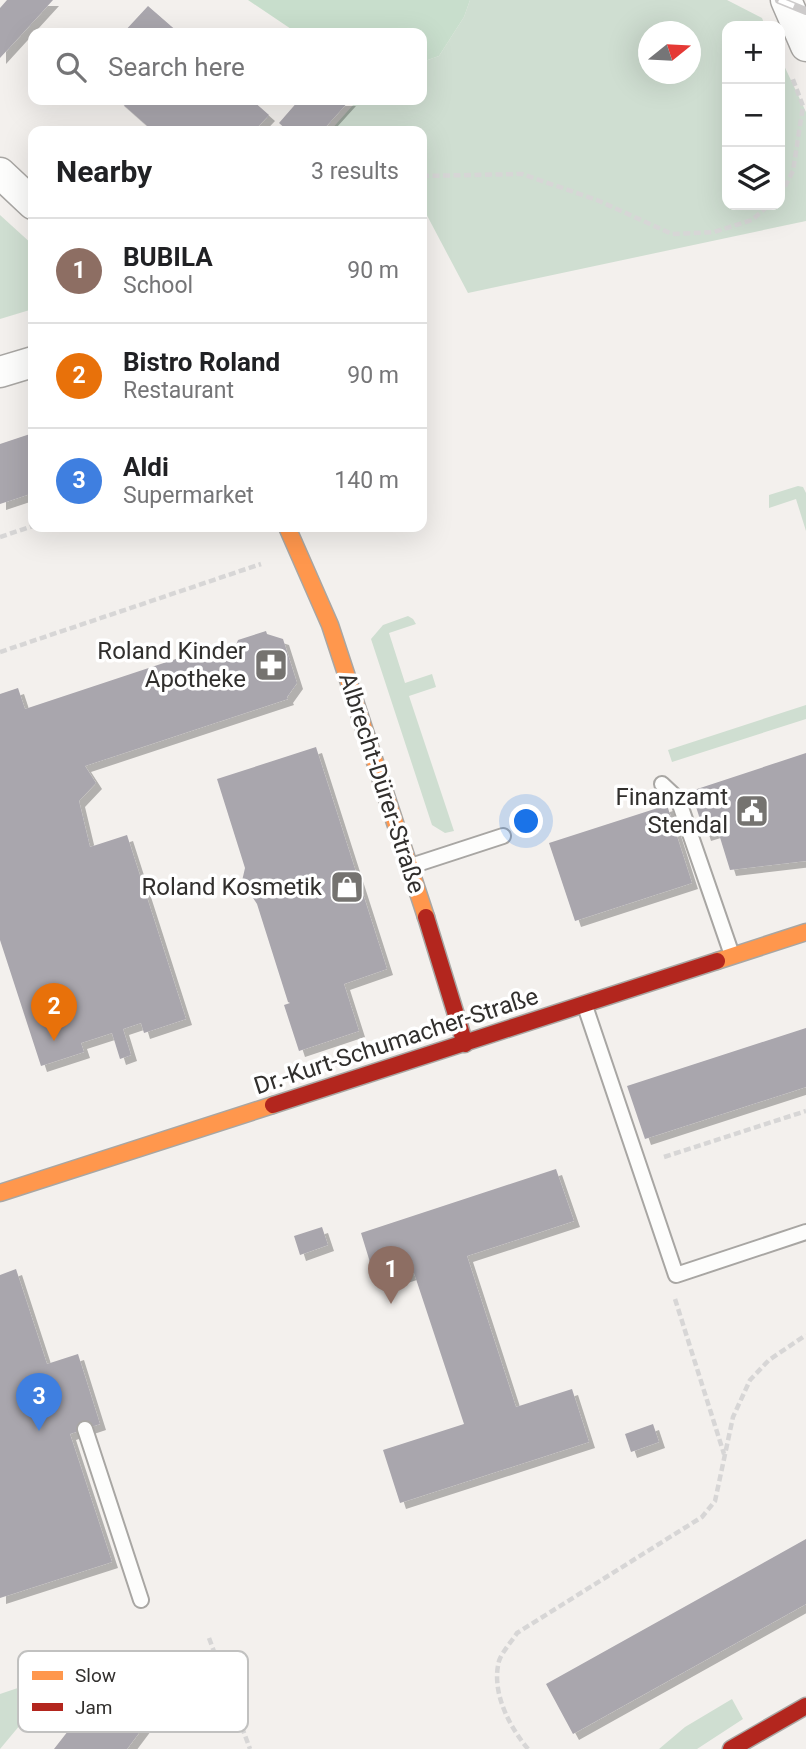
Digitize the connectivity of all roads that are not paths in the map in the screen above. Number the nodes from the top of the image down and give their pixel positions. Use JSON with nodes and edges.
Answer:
{"nodes":[{"id":1,"x":786,"y":0,"type":"edge"},
{"id":2,"x":806,"y":46,"type":"edge"},
{"id":3,"x":0,"y":173,"type":"edge"},
{"id":4,"x":28,"y":199,"type":"edge"},
{"id":5,"x":28,"y":364,"type":"edge"},
{"id":6,"x":0,"y":372,"type":"edge"},
{"id":7,"x":289,"y":532,"type":"edge"},
{"id":8,"x":662,"y":784,"type":"dead end"},
{"id":9,"x":503,"y":836,"type":"dead end"},
{"id":10,"x":410,"y":866,"type":"junction"},
{"id":11,"x":806,"y":932,"type":"edge"},
{"id":12,"x":732,"y":956,"type":"junction"},
{"id":13,"x":584,"y":1004,"type":"junction"},
{"id":14,"x":465,"y":1044,"type":"junction"},
{"id":15,"x":0,"y":1193,"type":"edge"},
{"id":16,"x":806,"y":1232,"type":"edge"},
{"id":17,"x":85,"y":1429,"type":"dead end"},
{"id":18,"x":141,"y":1600,"type":"dead end"},
{"id":19,"x":806,"y":1706,"type":"edge"},
{"id":20,"x":731,"y":1749,"type":"edge"}],
"edges":[{"from":1,"to":2,"type":"street"},
{"from":3,"to":4,"type":"street"},
{"from":5,"to":6,"type":"street"},
{"from":7,"to":10,"type":"street","name":"Albrecht-Dürer-Straße"},
{"from":8,"to":12,"type":"lane"},
{"from":9,"to":10,"type":"lane"},
{"from":10,"to":14,"type":"street","name":"Albrecht-Dürer-Straße"},
{"from":11,"to":12,"type":"street","name":"Dr.-Kurt-Schumacher-Straße"},
{"from":12,"to":13,"type":"street","name":"Dr.-Kurt-Schumacher-Straße"},
{"from":13,"to":14,"type":"street","name":"Dr.-Kurt-Schumacher-Straße"},
{"from":13,"to":16,"type":"lane"},
{"from":14,"to":15,"type":"street","name":"Dr.-Kurt-Schumacher-Straße"},
{"from":17,"to":18,"type":"lane"},
{"from":19,"to":20,"type":"street"}]}
